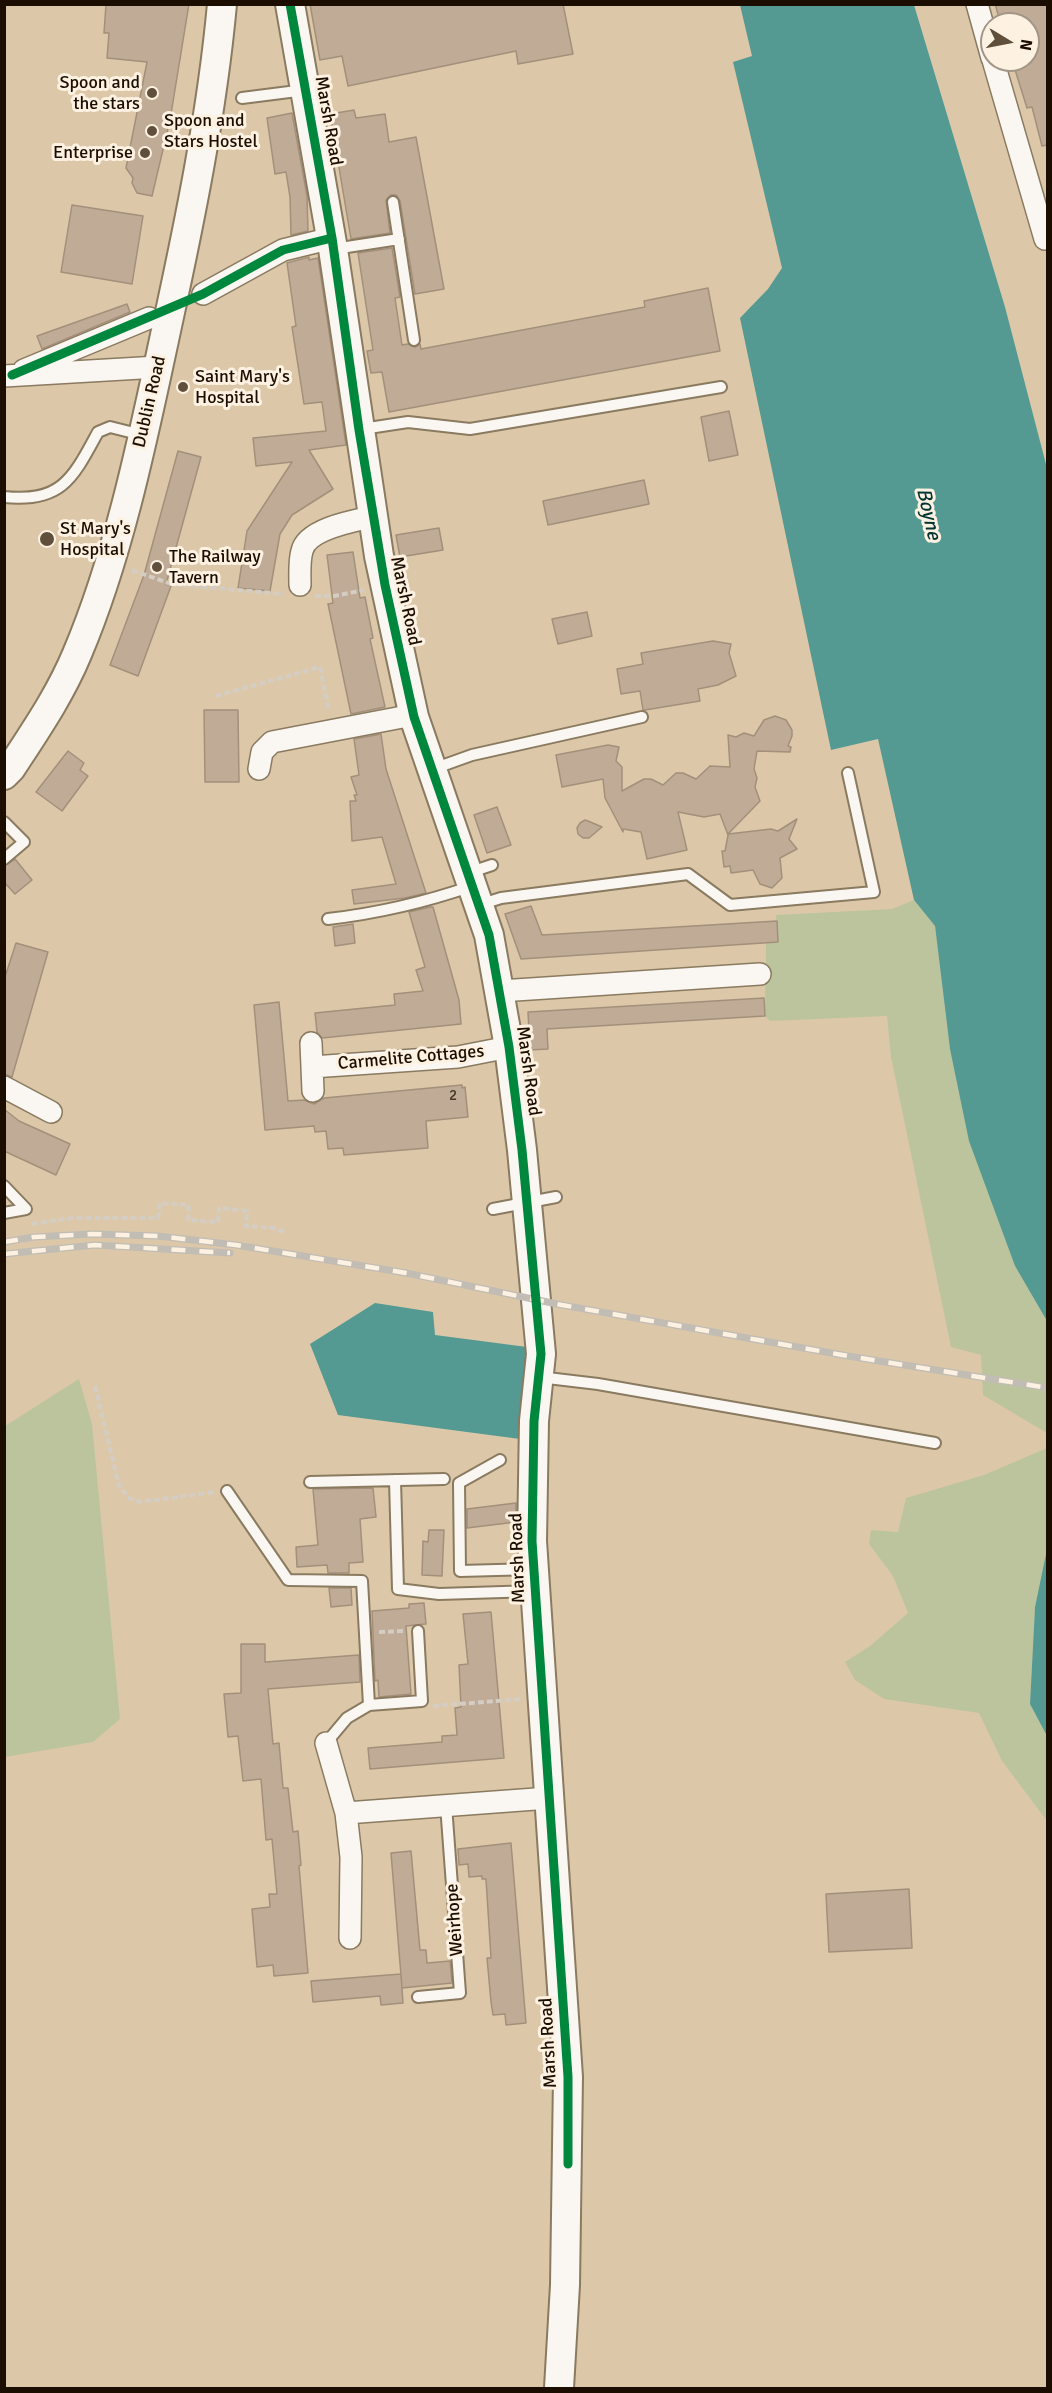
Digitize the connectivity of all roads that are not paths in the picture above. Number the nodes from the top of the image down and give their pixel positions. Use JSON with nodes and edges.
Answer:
{"nodes":[{"id":1,"x":222,"y":4,"type":"edge"},
{"id":2,"x":290,"y":4,"type":"edge"},
{"id":3,"x":996,"y":72,"type":"edge"},
{"id":4,"x":306,"y":90,"type":"junction"},
{"id":5,"x":242,"y":98,"type":"dead end"},
{"id":6,"x":393,"y":202,"type":"dead end"},
{"id":7,"x":399,"y":239,"type":"junction"},
{"id":8,"x":1047,"y":241,"type":"edge"},
{"id":9,"x":332,"y":244,"type":"junction"},
{"id":10,"x":203,"y":294,"type":"dead end"},
{"id":11,"x":148,"y":318,"type":"dead end"},
{"id":12,"x":414,"y":340,"type":"dead end"},
{"id":13,"x":158,"y":367,"type":"junction"},
{"id":14,"x":8,"y":375,"type":"edge"},
{"id":15,"x":721,"y":387,"type":"dead end"},
{"id":16,"x":359,"y":430,"type":"junction"},
{"id":17,"x":142,"y":435,"type":"junction"},
{"id":18,"x":4,"y":497,"type":"edge"},
{"id":19,"x":377,"y":516,"type":"junction"},
{"id":20,"x":299,"y":592,"type":"road end"},
{"id":21,"x":413,"y":715,"type":"junction"},
{"id":22,"x":642,"y":717,"type":"dead end"},
{"id":23,"x":259,"y":769,"type":"dead end"},
{"id":24,"x":432,"y":770,"type":"junction"},
{"id":25,"x":848,"y":773,"type":"dead end"},
{"id":26,"x":4,"y":775,"type":"edge"},
{"id":27,"x":4,"y":822,"type":"edge"},
{"id":28,"x":4,"y":859,"type":"edge"},
{"id":29,"x":478,"y":883,"type":"junction"},
{"id":30,"x":328,"y":920,"type":"dead end"},
{"id":31,"x":760,"y":974,"type":"dead end"},
{"id":32,"x":500,"y":991,"type":"junction"},
{"id":33,"x":311,"y":1043,"type":"dead end"},
{"id":34,"x":508,"y":1047,"type":"junction"},
{"id":35,"x":312,"y":1067,"type":"junction"},
{"id":36,"x":4,"y":1087,"type":"edge"},
{"id":37,"x":313,"y":1091,"type":"dead end"},
{"id":38,"x":51,"y":1112,"type":"dead end"},
{"id":39,"x":4,"y":1185,"type":"edge"},
{"id":40,"x":556,"y":1197,"type":"dead end"},
{"id":41,"x":526,"y":1203,"type":"junction"},
{"id":42,"x":493,"y":1209,"type":"dead end"},
{"id":43,"x":4,"y":1213,"type":"edge"},
{"id":44,"x":538,"y":1377,"type":"junction"},
{"id":45,"x":935,"y":1443,"type":"dead end"},
{"id":46,"x":500,"y":1460,"type":"dead end"},
{"id":47,"x":444,"y":1479,"type":"dead end"},
{"id":48,"x":395,"y":1480,"type":"junction"},
{"id":49,"x":310,"y":1482,"type":"dead end"},
{"id":50,"x":227,"y":1491,"type":"dead end"},
{"id":51,"x":535,"y":1580,"type":"junction"},
{"id":52,"x":417,"y":1631,"type":"road end"},
{"id":53,"x":369,"y":1705,"type":"junction"},
{"id":54,"x":326,"y":1743,"type":"joint"},
{"id":55,"x":549,"y":1798,"type":"junction"},
{"id":56,"x":446,"y":1806,"type":"junction"},
{"id":57,"x":346,"y":1813,"type":"junction"},
{"id":58,"x":350,"y":1938,"type":"dead end"},
{"id":59,"x":418,"y":1997,"type":"dead end"},
{"id":60,"x":559,"y":2388,"type":"edge"}],
"edges":[{"from":1,"to":13,"type":"main road","name":"Dublin Road"},
{"from":2,"to":4,"type":"main road","name":"Marsh Road"},
{"from":3,"to":8,"type":"street"},
{"from":4,"to":5,"type":"lane"},
{"from":4,"to":9,"type":"main road","name":"Marsh Road"},
{"from":6,"to":7,"type":"lane"},
{"from":7,"to":9,"type":"lane"},
{"from":7,"to":12,"type":"lane"},
{"from":9,"to":10,"type":"street"},
{"from":9,"to":16,"type":"main road","name":"Marsh Road"},
{"from":11,"to":14,"type":"street"},
{"from":13,"to":14,"type":"street"},
{"from":13,"to":17,"type":"main road","name":"Dublin Road"},
{"from":15,"to":16,"type":"lane"},
{"from":16,"to":19,"type":"main road","name":"Marsh Road"},
{"from":17,"to":18,"type":"lane"},
{"from":17,"to":26,"type":"main road","name":"Dublin Road"},
{"from":19,"to":20,"type":"street"},
{"from":19,"to":21,"type":"main road","name":"Marsh Road"},
{"from":21,"to":23,"type":"street"},
{"from":21,"to":24,"type":"main road","name":"Marsh Road"},
{"from":22,"to":24,"type":"lane"},
{"from":24,"to":29,"type":"main road","name":"Marsh Road"},
{"from":25,"to":29,"type":"lane"},
{"from":27,"to":28,"type":"lane"},
{"from":29,"to":30,"type":"lane"},
{"from":29,"to":32,"type":"main road","name":"Marsh Road"},
{"from":31,"to":32,"type":"street"},
{"from":32,"to":34,"type":"main road","name":"Marsh Road"},
{"from":33,"to":35,"type":"street"},
{"from":34,"to":35,"type":"street","name":"Carmelite Cottages"},
{"from":34,"to":41,"type":"main road","name":"Marsh Road"},
{"from":35,"to":37,"type":"street"},
{"from":36,"to":38,"type":"street"},
{"from":39,"to":43,"type":"lane"},
{"from":40,"to":41,"type":"lane"},
{"from":41,"to":42,"type":"lane"},
{"from":41,"to":44,"type":"main road","name":"Marsh Road"},
{"from":44,"to":45,"type":"lane"},
{"from":44,"to":51,"type":"main road","name":"Marsh Road"},
{"from":46,"to":51,"type":"lane"},
{"from":47,"to":48,"type":"lane"},
{"from":48,"to":49,"type":"lane"},
{"from":48,"to":51,"type":"lane"},
{"from":50,"to":53,"type":"lane"},
{"from":51,"to":55,"type":"main road","name":"Marsh Road"},
{"from":52,"to":53,"type":"lane"},
{"from":53,"to":54,"type":"lane"},
{"from":54,"to":57,"type":"street"},
{"from":55,"to":56,"type":"street"},
{"from":55,"to":60,"type":"main road","name":"Marsh Road"},
{"from":56,"to":57,"type":"street"},
{"from":56,"to":59,"type":"lane","name":"Weirhope"},
{"from":57,"to":58,"type":"street"}]}
